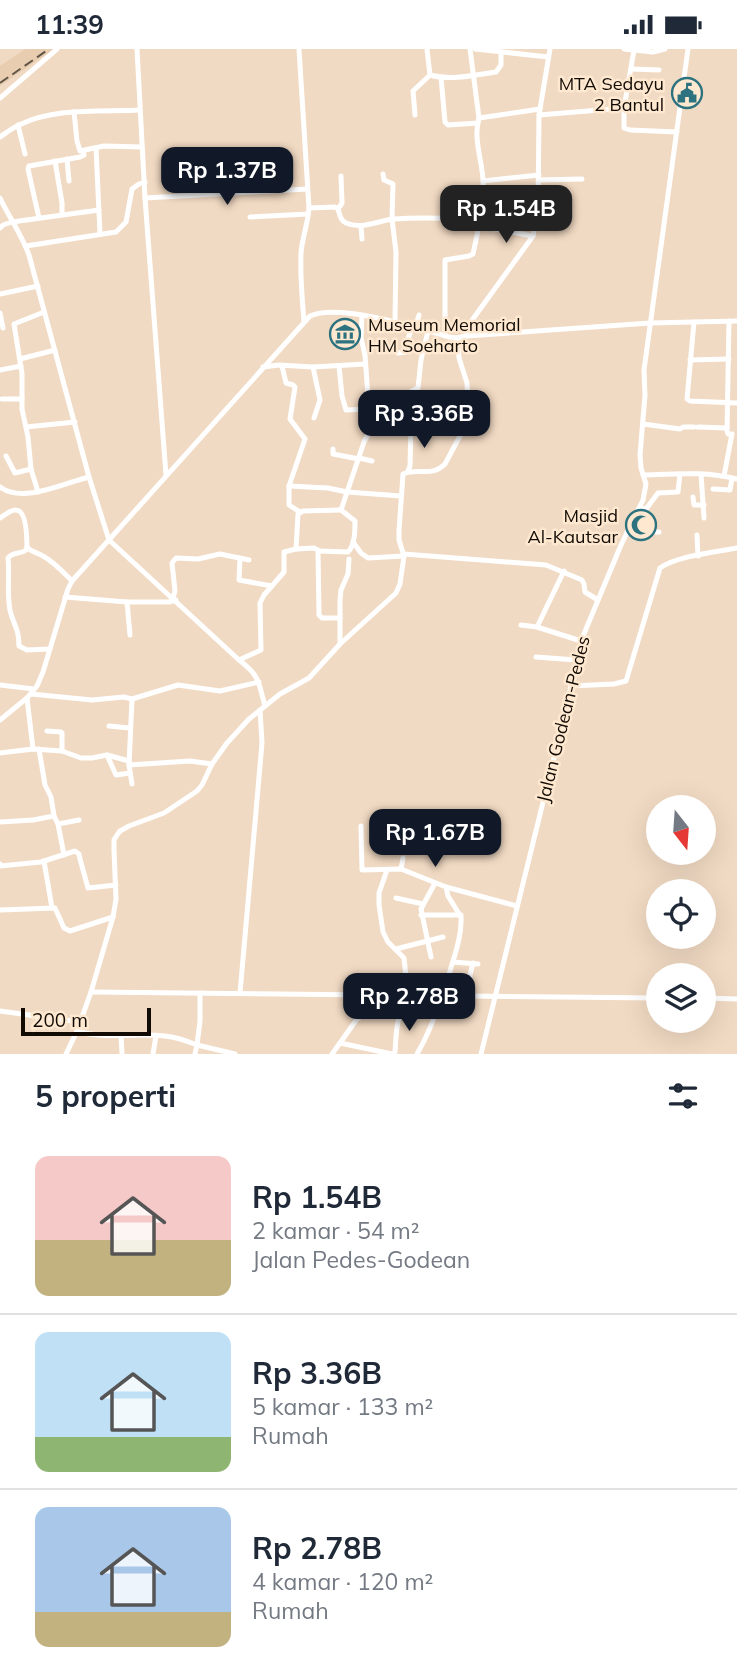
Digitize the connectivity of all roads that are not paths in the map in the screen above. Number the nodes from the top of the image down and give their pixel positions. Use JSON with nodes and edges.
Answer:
{"nodes":[{"id":1,"x":57,"y":49,"type":"edge"},
{"id":2,"x":137,"y":49,"type":"edge"},
{"id":3,"x":299,"y":49,"type":"edge"},
{"id":4,"x":427,"y":49,"type":"edge"},
{"id":5,"x":472,"y":49,"type":"edge"},
{"id":6,"x":550,"y":49,"type":"edge"},
{"id":7,"x":624,"y":49,"type":"edge"},
{"id":8,"x":666,"y":49,"type":"edge"},
{"id":9,"x":688,"y":49,"type":"edge"},
{"id":10,"x":492,"y":50,"type":"edge"},
{"id":11,"x":635,"y":50,"type":"edge"},
{"id":12,"x":501,"y":52,"type":"junction"},
{"id":13,"x":548,"y":57,"type":"junction"},
{"id":14,"x":631,"y":69,"type":"junction"},
{"id":15,"x":659,"y":69,"type":"dead end"},
{"id":16,"x":430,"y":75,"type":"junction"},
{"id":17,"x":441,"y":77,"type":"junction"},
{"id":18,"x":473,"y":77,"type":"junction"},
{"id":19,"x":0,"y":98,"type":"edge"},
{"id":20,"x":624,"y":108,"type":"junction"},
{"id":21,"x":140,"y":110,"type":"junction"},
{"id":22,"x":74,"y":112,"type":"junction"},
{"id":23,"x":540,"y":112,"type":"junction"},
{"id":24,"x":415,"y":114,"type":"dead end"},
{"id":25,"x":478,"y":120,"type":"junction"},
{"id":26,"x":18,"y":125,"type":"junction"},
{"id":27,"x":677,"y":132,"type":"junction"},
{"id":28,"x":0,"y":137,"type":"edge"},
{"id":29,"x":96,"y":148,"type":"junction"},
{"id":30,"x":142,"y":148,"type":"junction"},
{"id":31,"x":83,"y":151,"type":"junction"},
{"id":32,"x":25,"y":154,"type":"dead end"},
{"id":33,"x":67,"y":159,"type":"junction"},
{"id":34,"x":55,"y":161,"type":"junction"},
{"id":35,"x":383,"y":174,"type":"dead end"},
{"id":36,"x":341,"y":176,"type":"dead end"},
{"id":37,"x":539,"y":178,"type":"junction"},
{"id":38,"x":580,"y":179,"type":"dead end"},
{"id":39,"x":69,"y":181,"type":"dead end"},
{"id":40,"x":483,"y":181,"type":"junction"},
{"id":41,"x":145,"y":182,"type":"junction"},
{"id":42,"x":307,"y":190,"type":"junction"},
{"id":43,"x":0,"y":198,"type":"edge"},
{"id":44,"x":145,"y":198,"type":"junction"},
{"id":45,"x":338,"y":209,"type":"junction"},
{"id":46,"x":538,"y":209,"type":"junction"},
{"id":47,"x":99,"y":210,"type":"junction"},
{"id":48,"x":309,"y":211,"type":"junction"},
{"id":49,"x":562,"y":211,"type":"dead end"},
{"id":50,"x":62,"y":214,"type":"junction"},
{"id":51,"x":250,"y":217,"type":"dead end"},
{"id":52,"x":39,"y":218,"type":"junction"},
{"id":53,"x":392,"y":219,"type":"junction"},
{"id":54,"x":12,"y":222,"type":"junction"},
{"id":55,"x":480,"y":223,"type":"junction"},
{"id":56,"x":361,"y":226,"type":"junction"},
{"id":57,"x":0,"y":228,"type":"edge"},
{"id":58,"x":100,"y":234,"type":"junction"},
{"id":59,"x":533,"y":236,"type":"junction"},
{"id":60,"x":362,"y":239,"type":"dead end"},
{"id":61,"x":26,"y":246,"type":"junction"},
{"id":62,"x":38,"y":286,"type":"junction"},
{"id":63,"x":0,"y":294,"type":"edge"},
{"id":64,"x":44,"y":312,"type":"junction"},
{"id":65,"x":0,"y":313,"type":"edge"},
{"id":66,"x":419,"y":315,"type":"dead end"},
{"id":67,"x":362,"y":316,"type":"junction"},
{"id":68,"x":304,"y":321,"type":"junction"},
{"id":69,"x":729,"y":321,"type":"junction"},
{"id":70,"x":737,"y":321,"type":"edge"},
{"id":71,"x":395,"y":322,"type":"junction"},
{"id":72,"x":694,"y":322,"type":"junction"},
{"id":73,"x":650,"y":323,"type":"junction"},
{"id":74,"x":14,"y":324,"type":"junction"},
{"id":75,"x":413,"y":326,"type":"junction"},
{"id":76,"x":2,"y":329,"type":"edge"},
{"id":77,"x":428,"y":331,"type":"junction"},
{"id":78,"x":445,"y":336,"type":"junction"},
{"id":79,"x":466,"y":336,"type":"junction"},
{"id":80,"x":457,"y":338,"type":"junction"},
{"id":81,"x":55,"y":350,"type":"junction"},
{"id":82,"x":397,"y":353,"type":"dead end"},
{"id":83,"x":20,"y":359,"type":"junction"},
{"id":84,"x":729,"y":359,"type":"junction"},
{"id":85,"x":690,"y":360,"type":"junction"},
{"id":86,"x":365,"y":364,"type":"junction"},
{"id":87,"x":21,"y":366,"type":"junction"},
{"id":88,"x":282,"y":366,"type":"junction"},
{"id":89,"x":339,"y":366,"type":"junction"},
{"id":90,"x":263,"y":367,"type":"junction"},
{"id":91,"x":313,"y":367,"type":"junction"},
{"id":92,"x":0,"y":370,"type":"edge"},
{"id":93,"x":412,"y":391,"type":"dead end"},
{"id":94,"x":368,"y":397,"type":"junction"},
{"id":95,"x":398,"y":397,"type":"dead end"},
{"id":96,"x":2,"y":399,"type":"dead end"},
{"id":97,"x":22,"y":399,"type":"junction"},
{"id":98,"x":728,"y":403,"type":"junction"},
{"id":99,"x":737,"y":403,"type":"edge"},
{"id":100,"x":371,"y":409,"type":"junction"},
{"id":101,"x":470,"y":413,"type":"junction"},
{"id":102,"x":314,"y":418,"type":"dead end"},
{"id":103,"x":75,"y":422,"type":"junction"},
{"id":104,"x":414,"y":423,"type":"junction"},
{"id":105,"x":643,"y":424,"type":"junction"},
{"id":106,"x":442,"y":427,"type":"dead end"},
{"id":107,"x":26,"y":428,"type":"junction"},
{"id":108,"x":373,"y":428,"type":"junction"},
{"id":109,"x":727,"y":429,"type":"junction"},
{"id":110,"x":735,"y":434,"type":"edge"},
{"id":111,"x":333,"y":449,"type":"dead end"},
{"id":112,"x":6,"y":456,"type":"dead end"},
{"id":113,"x":359,"y":458,"type":"junction"},
{"id":114,"x":372,"y":461,"type":"dead end"},
{"id":115,"x":31,"y":469,"type":"junction"},
{"id":116,"x":408,"y":471,"type":"junction"},
{"id":117,"x":680,"y":474,"type":"junction"},
{"id":118,"x":701,"y":474,"type":"junction"},
{"id":119,"x":166,"y":475,"type":"junction"},
{"id":120,"x":643,"y":475,"type":"junction"},
{"id":121,"x":724,"y":476,"type":"junction"},
{"id":122,"x":89,"y":477,"type":"junction"},
{"id":123,"x":735,"y":478,"type":"edge"},
{"id":124,"x":289,"y":486,"type":"junction"},
{"id":125,"x":0,"y":487,"type":"edge"},
{"id":126,"x":713,"y":489,"type":"dead end"},
{"id":127,"x":734,"y":490,"type":"edge"},
{"id":128,"x":38,"y":492,"type":"junction"},
{"id":129,"x":347,"y":492,"type":"junction"},
{"id":130,"x":401,"y":496,"type":"junction"},
{"id":131,"x":693,"y":498,"type":"dead end"},
{"id":132,"x":704,"y":505,"type":"junction"},
{"id":133,"x":639,"y":508,"type":"junction"},
{"id":134,"x":341,"y":510,"type":"junction"},
{"id":135,"x":300,"y":512,"type":"junction"},
{"id":136,"x":0,"y":518,"type":"edge"},
{"id":137,"x":704,"y":518,"type":"dead end"},
{"id":138,"x":627,"y":532,"type":"junction"},
{"id":139,"x":659,"y":532,"type":"dead end"},
{"id":140,"x":697,"y":535,"type":"dead end"},
{"id":141,"x":109,"y":540,"type":"junction"},
{"id":142,"x":353,"y":543,"type":"junction"},
{"id":143,"x":27,"y":547,"type":"junction"},
{"id":144,"x":737,"y":548,"type":"edge"},
{"id":145,"x":296,"y":549,"type":"junction"},
{"id":146,"x":319,"y":551,"type":"junction"},
{"id":147,"x":404,"y":555,"type":"junction"},
{"id":148,"x":698,"y":556,"type":"junction"},
{"id":149,"x":240,"y":558,"type":"junction"},
{"id":150,"x":349,"y":559,"type":"dead end"},
{"id":151,"x":248,"y":560,"type":"dead end"},
{"id":152,"x":0,"y":562,"type":"edge"},
{"id":153,"x":9,"y":563,"type":"junction"},
{"id":154,"x":564,"y":571,"type":"junction"},
{"id":155,"x":72,"y":581,"type":"junction"},
{"id":156,"x":272,"y":586,"type":"junction"},
{"id":157,"x":8,"y":596,"type":"junction"},
{"id":158,"x":65,"y":597,"type":"junction"},
{"id":159,"x":0,"y":598,"type":"edge"},
{"id":160,"x":175,"y":599,"type":"junction"},
{"id":161,"x":598,"y":600,"type":"junction"},
{"id":162,"x":127,"y":602,"type":"junction"},
{"id":163,"x":340,"y":618,"type":"junction"},
{"id":164,"x":521,"y":625,"type":"dead end"},
{"id":165,"x":537,"y":627,"type":"junction"},
{"id":166,"x":130,"y":635,"type":"dead end"},
{"id":167,"x":581,"y":641,"type":"junction"},
{"id":168,"x":340,"y":644,"type":"junction"},
{"id":169,"x":50,"y":649,"type":"junction"},
{"id":170,"x":536,"y":657,"type":"dead end"},
{"id":171,"x":239,"y":660,"type":"junction"},
{"id":172,"x":576,"y":660,"type":"junction"},
{"id":173,"x":259,"y":681,"type":"junction"},
{"id":174,"x":0,"y":685,"type":"edge"},
{"id":175,"x":571,"y":685,"type":"junction"},
{"id":176,"x":30,"y":694,"type":"junction"},
{"id":177,"x":132,"y":699,"type":"junction"},
{"id":178,"x":263,"y":708,"type":"junction"},
{"id":179,"x":0,"y":720,"type":"edge"},
{"id":180,"x":109,"y":726,"type":"dead end"},
{"id":181,"x":130,"y":728,"type":"junction"},
{"id":182,"x":47,"y":731,"type":"dead end"},
{"id":183,"x":36,"y":749,"type":"junction"},
{"id":184,"x":62,"y":751,"type":"junction"},
{"id":185,"x":0,"y":753,"type":"edge"},
{"id":186,"x":107,"y":755,"type":"junction"},
{"id":187,"x":129,"y":763,"type":"junction"},
{"id":188,"x":212,"y":764,"type":"junction"},
{"id":189,"x":130,"y":773,"type":"junction"},
{"id":190,"x":132,"y":783,"type":"dead end"},
{"id":191,"x":54,"y":816,"type":"junction"},
{"id":192,"x":79,"y":820,"type":"dead end"},
{"id":193,"x":0,"y":823,"type":"edge"},
{"id":194,"x":58,"y":824,"type":"junction"},
{"id":195,"x":361,"y":826,"type":"dead end"},
{"id":196,"x":64,"y":855,"type":"junction"},
{"id":197,"x":404,"y":858,"type":"dead end"},
{"id":198,"x":44,"y":861,"type":"junction"},
{"id":199,"x":0,"y":865,"type":"edge"},
{"id":200,"x":387,"y":870,"type":"junction"},
{"id":201,"x":401,"y":870,"type":"junction"},
{"id":202,"x":435,"y":883,"type":"junction"},
{"id":203,"x":116,"y":885,"type":"junction"},
{"id":204,"x":446,"y":887,"type":"junction"},
{"id":205,"x":396,"y":898,"type":"dead end"},
{"id":206,"x":423,"y":904,"type":"junction"},
{"id":207,"x":517,"y":905,"type":"junction"},
{"id":208,"x":52,"y":908,"type":"junction"},
{"id":209,"x":0,"y":910,"type":"edge"},
{"id":210,"x":421,"y":915,"type":"junction"},
{"id":211,"x":461,"y":915,"type":"junction"},
{"id":212,"x":113,"y":917,"type":"junction"},
{"id":213,"x":443,"y":937,"type":"dead end"},
{"id":214,"x":427,"y":941,"type":"junction"},
{"id":215,"x":396,"y":949,"type":"junction"},
{"id":216,"x":431,"y":957,"type":"dead end"},
{"id":217,"x":453,"y":961,"type":"junction"},
{"id":218,"x":91,"y":992,"type":"junction"},
{"id":219,"x":200,"y":993,"type":"junction"},
{"id":220,"x":240,"y":993,"type":"junction"},
{"id":221,"x":411,"y":994,"type":"junction"},
{"id":222,"x":374,"y":995,"type":"junction"},
{"id":223,"x":442,"y":995,"type":"junction"},
{"id":224,"x":470,"y":996,"type":"junction"},
{"id":225,"x":495,"y":996,"type":"junction"},
{"id":226,"x":646,"y":998,"type":"edge"},
{"id":227,"x":716,"y":998,"type":"edge"},
{"id":228,"x":737,"y":999,"type":"edge"},
{"id":229,"x":0,"y":1011,"type":"edge"},
{"id":230,"x":80,"y":1022,"type":"junction"},
{"id":231,"x":77,"y":1031,"type":"junction"},
{"id":232,"x":121,"y":1035,"type":"junction"},
{"id":233,"x":156,"y":1036,"type":"junction"},
{"id":234,"x":340,"y":1043,"type":"junction"},
{"id":235,"x":197,"y":1045,"type":"junction"},
{"id":236,"x":66,"y":1054,"type":"edge"},
{"id":237,"x":122,"y":1054,"type":"edge"},
{"id":238,"x":153,"y":1054,"type":"edge"},
{"id":239,"x":195,"y":1054,"type":"edge"},
{"id":240,"x":235,"y":1054,"type":"edge"},
{"id":241,"x":332,"y":1054,"type":"edge"},
{"id":242,"x":392,"y":1054,"type":"edge"},
{"id":243,"x":417,"y":1054,"type":"edge"},
{"id":244,"x":481,"y":1054,"type":"edge"}],
"edges":[{"from":1,"to":19,"type":"street"},
{"from":2,"to":21,"type":"street"},
{"from":3,"to":42,"type":"street"},
{"from":4,"to":16,"type":"street"},
{"from":5,"to":10,"type":"street"},
{"from":5,"to":18,"type":"street"},
{"from":6,"to":13,"type":"street"},
{"from":7,"to":11,"type":"street"},
{"from":8,"to":11,"type":"street"},
{"from":9,"to":27,"type":"street","name":"Jalan Godean-Pedes"},
{"from":10,"to":12,"type":"street"},
{"from":11,"to":14,"type":"street"},
{"from":12,"to":13,"type":"street"},
{"from":12,"to":18,"type":"street"},
{"from":13,"to":23,"type":"street"},
{"from":14,"to":15,"type":"street"},
{"from":14,"to":20,"type":"street"},
{"from":16,"to":17,"type":"street"},
{"from":16,"to":24,"type":"street"},
{"from":17,"to":18,"type":"street"},
{"from":17,"to":25,"type":"street"},
{"from":18,"to":25,"type":"street"},
{"from":20,"to":23,"type":"street"},
{"from":20,"to":27,"type":"street"},
{"from":21,"to":22,"type":"street"},
{"from":21,"to":30,"type":"street"},
{"from":22,"to":26,"type":"street"},
{"from":22,"to":31,"type":"street"},
{"from":23,"to":25,"type":"street"},
{"from":23,"to":37,"type":"street"},
{"from":25,"to":40,"type":"street"},
{"from":26,"to":28,"type":"street"},
{"from":26,"to":32,"type":"street"},
{"from":27,"to":73,"type":"street","name":"Jalan Godean-Pedes"},
{"from":29,"to":30,"type":"street"},
{"from":29,"to":31,"type":"street"},
{"from":29,"to":47,"type":"street"},
{"from":30,"to":41,"type":"street"},
{"from":31,"to":33,"type":"street"},
{"from":33,"to":34,"type":"street"},
{"from":33,"to":39,"type":"street"},
{"from":34,"to":50,"type":"street"},
{"from":34,"to":52,"type":"street"},
{"from":35,"to":53,"type":"street"},
{"from":36,"to":45,"type":"street"},
{"from":37,"to":38,"type":"street"},
{"from":37,"to":40,"type":"street"},
{"from":37,"to":46,"type":"street"},
{"from":40,"to":55,"type":"street"},
{"from":41,"to":44,"type":"street"},
{"from":41,"to":58,"type":"street"},
{"from":42,"to":44,"type":"street"},
{"from":42,"to":48,"type":"street"},
{"from":43,"to":54,"type":"street"},
{"from":44,"to":119,"type":"street"},
{"from":45,"to":48,"type":"street"},
{"from":45,"to":56,"type":"street"},
{"from":46,"to":49,"type":"street"},
{"from":46,"to":59,"type":"street"},
{"from":47,"to":50,"type":"street"},
{"from":47,"to":58,"type":"street"},
{"from":48,"to":51,"type":"street"},
{"from":48,"to":68,"type":"street"},
{"from":50,"to":52,"type":"street"},
{"from":52,"to":54,"type":"street"},
{"from":53,"to":55,"type":"street"},
{"from":53,"to":56,"type":"street"},
{"from":53,"to":71,"type":"street"},
{"from":54,"to":57,"type":"street"},
{"from":54,"to":61,"type":"street"},
{"from":55,"to":59,"type":"street"},
{"from":55,"to":78,"type":"street"},
{"from":56,"to":60,"type":"street"},
{"from":58,"to":61,"type":"street"},
{"from":59,"to":79,"type":"street"},
{"from":61,"to":62,"type":"street"},
{"from":62,"to":63,"type":"street"},
{"from":62,"to":64,"type":"street"},
{"from":64,"to":74,"type":"street"},
{"from":64,"to":81,"type":"street"},
{"from":65,"to":76,"type":"street"},
{"from":66,"to":75,"type":"street"},
{"from":67,"to":68,"type":"street"},
{"from":67,"to":71,"type":"street"},
{"from":67,"to":86,"type":"street"},
{"from":68,"to":90,"type":"street"},
{"from":69,"to":70,"type":"street"},
{"from":69,"to":72,"type":"street"},
{"from":69,"to":84,"type":"street"},
{"from":71,"to":75,"type":"street"},
{"from":72,"to":73,"type":"street"},
{"from":72,"to":85,"type":"street"},
{"from":73,"to":79,"type":"street"},
{"from":73,"to":105,"type":"street","name":"Jalan Godean-Pedes"},
{"from":74,"to":76,"type":"street"},
{"from":74,"to":83,"type":"street"},
{"from":75,"to":77,"type":"street"},
{"from":75,"to":82,"type":"street"},
{"from":77,"to":78,"type":"street"},
{"from":77,"to":93,"type":"street"},
{"from":78,"to":80,"type":"street"},
{"from":79,"to":80,"type":"street"},
{"from":80,"to":101,"type":"street"},
{"from":81,"to":83,"type":"street"},
{"from":81,"to":103,"type":"street"},
{"from":83,"to":87,"type":"street"},
{"from":84,"to":85,"type":"street"},
{"from":84,"to":98,"type":"street"},
{"from":85,"to":98,"type":"street"},
{"from":86,"to":89,"type":"street"},
{"from":86,"to":94,"type":"street"},
{"from":87,"to":92,"type":"street"},
{"from":87,"to":97,"type":"street"},
{"from":88,"to":90,"type":"street"},
{"from":88,"to":91,"type":"street"},
{"from":88,"to":124,"type":"street"},
{"from":89,"to":91,"type":"street"},
{"from":89,"to":100,"type":"street"},
{"from":90,"to":119,"type":"street"},
{"from":91,"to":102,"type":"street"},
{"from":94,"to":95,"type":"street"},
{"from":94,"to":100,"type":"street"},
{"from":96,"to":97,"type":"street"},
{"from":97,"to":107,"type":"street"},
{"from":98,"to":99,"type":"street"},
{"from":98,"to":109,"type":"street"},
{"from":100,"to":108,"type":"street"},
{"from":101,"to":104,"type":"street"},
{"from":101,"to":116,"type":"street"},
{"from":103,"to":107,"type":"street"},
{"from":103,"to":122,"type":"street"},
{"from":104,"to":106,"type":"street"},
{"from":104,"to":108,"type":"street"},
{"from":104,"to":116,"type":"street"},
{"from":105,"to":109,"type":"street"},
{"from":105,"to":120,"type":"street","name":"Jalan Godean-Pedes"},
{"from":107,"to":115,"type":"street"},
{"from":108,"to":113,"type":"street"},
{"from":109,"to":110,"type":"street"},
{"from":110,"to":121,"type":"street"},
{"from":111,"to":113,"type":"street"},
{"from":112,"to":115,"type":"street"},
{"from":113,"to":114,"type":"street"},
{"from":113,"to":129,"type":"street"},
{"from":115,"to":128,"type":"street"},
{"from":116,"to":130,"type":"street"},
{"from":117,"to":118,"type":"street"},
{"from":117,"to":120,"type":"street"},
{"from":117,"to":133,"type":"street"},
{"from":118,"to":121,"type":"street"},
{"from":118,"to":132,"type":"street"},
{"from":119,"to":141,"type":"street"},
{"from":120,"to":133,"type":"street","name":"Jalan Godean-Pedes"},
{"from":121,"to":123,"type":"street"},
{"from":122,"to":128,"type":"street"},
{"from":122,"to":141,"type":"street"},
{"from":123,"to":127,"type":"street"},
{"from":124,"to":129,"type":"street"},
{"from":124,"to":135,"type":"street"},
{"from":125,"to":128,"type":"street"},
{"from":126,"to":127,"type":"street"},
{"from":129,"to":130,"type":"street"},
{"from":129,"to":134,"type":"street"},
{"from":130,"to":147,"type":"street"},
{"from":131,"to":132,"type":"street"},
{"from":132,"to":137,"type":"street"},
{"from":133,"to":138,"type":"street","name":"Jalan Godean-Pedes"},
{"from":134,"to":135,"type":"street"},
{"from":134,"to":142,"type":"street"},
{"from":135,"to":145,"type":"street"},
{"from":136,"to":143,"type":"street"},
{"from":138,"to":139,"type":"street"},
{"from":138,"to":161,"type":"street","name":"Jalan Godean-Pedes"},
{"from":140,"to":148,"type":"street"},
{"from":141,"to":155,"type":"street"},
{"from":141,"to":160,"type":"street"},
{"from":142,"to":146,"type":"street"},
{"from":142,"to":147,"type":"street"},
{"from":143,"to":153,"type":"street"},
{"from":143,"to":155,"type":"street"},
{"from":144,"to":148,"type":"street"},
{"from":145,"to":146,"type":"street"},
{"from":145,"to":156,"type":"street"},
{"from":146,"to":163,"type":"street"},
{"from":147,"to":154,"type":"street"},
{"from":147,"to":168,"type":"street"},
{"from":148,"to":175,"type":"street"},
{"from":149,"to":151,"type":"street"},
{"from":149,"to":156,"type":"street"},
{"from":149,"to":160,"type":"street"},
{"from":150,"to":163,"type":"street"},
{"from":152,"to":153,"type":"street"},
{"from":153,"to":157,"type":"street"},
{"from":154,"to":161,"type":"street"},
{"from":154,"to":165,"type":"street"},
{"from":155,"to":158,"type":"street"},
{"from":156,"to":171,"type":"street"},
{"from":157,"to":159,"type":"street"},
{"from":157,"to":169,"type":"street"},
{"from":158,"to":162,"type":"street"},
{"from":158,"to":169,"type":"street"},
{"from":160,"to":162,"type":"street"},
{"from":160,"to":171,"type":"street"},
{"from":161,"to":167,"type":"street","name":"Jalan Godean-Pedes"},
{"from":162,"to":166,"type":"street"},
{"from":163,"to":168,"type":"street"},
{"from":164,"to":165,"type":"street"},
{"from":165,"to":167,"type":"street"},
{"from":167,"to":172,"type":"street","name":"Jalan Godean-Pedes"},
{"from":168,"to":178,"type":"street"},
{"from":169,"to":176,"type":"street"},
{"from":170,"to":172,"type":"street"},
{"from":171,"to":173,"type":"street"},
{"from":172,"to":175,"type":"street","name":"Jalan Godean-Pedes"},
{"from":173,"to":177,"type":"street"},
{"from":173,"to":178,"type":"street"},
{"from":174,"to":176,"type":"street"},
{"from":175,"to":207,"type":"street","name":"Jalan Godean-Pedes"},
{"from":176,"to":177,"type":"street"},
{"from":176,"to":179,"type":"street"},
{"from":176,"to":183,"type":"street"},
{"from":177,"to":181,"type":"street"},
{"from":178,"to":188,"type":"street"},
{"from":178,"to":220,"type":"street"},
{"from":180,"to":181,"type":"street"},
{"from":181,"to":187,"type":"street"},
{"from":182,"to":184,"type":"street"},
{"from":183,"to":184,"type":"street"},
{"from":183,"to":185,"type":"street"},
{"from":183,"to":191,"type":"street"},
{"from":184,"to":186,"type":"street"},
{"from":186,"to":187,"type":"street"},
{"from":186,"to":189,"type":"street"},
{"from":187,"to":188,"type":"street"},
{"from":187,"to":189,"type":"street"},
{"from":188,"to":203,"type":"street"},
{"from":189,"to":190,"type":"street"},
{"from":191,"to":193,"type":"street"},
{"from":191,"to":194,"type":"street"},
{"from":192,"to":194,"type":"street"},
{"from":194,"to":196,"type":"street"},
{"from":195,"to":200,"type":"street"},
{"from":196,"to":198,"type":"street"},
{"from":196,"to":203,"type":"street"},
{"from":197,"to":201,"type":"street"},
{"from":198,"to":199,"type":"street"},
{"from":198,"to":208,"type":"street"},
{"from":200,"to":201,"type":"street"},
{"from":200,"to":215,"type":"street"},
{"from":201,"to":202,"type":"street"},
{"from":202,"to":204,"type":"street"},
{"from":202,"to":206,"type":"street"},
{"from":203,"to":212,"type":"street"},
{"from":204,"to":207,"type":"street"},
{"from":204,"to":211,"type":"street"},
{"from":205,"to":206,"type":"street"},
{"from":206,"to":210,"type":"street"},
{"from":207,"to":225,"type":"street","name":"Jalan Godean-Pedes"},
{"from":208,"to":209,"type":"street"},
{"from":208,"to":212,"type":"street"},
{"from":210,"to":211,"type":"street"},
{"from":210,"to":214,"type":"street"},
{"from":211,"to":217,"type":"street"},
{"from":212,"to":218,"type":"street"},
{"from":213,"to":214,"type":"street"},
{"from":214,"to":215,"type":"street"},
{"from":214,"to":216,"type":"street"},
{"from":215,"to":221,"type":"street"},
{"from":217,"to":223,"type":"street"},
{"from":217,"to":224,"type":"street"},
{"from":218,"to":219,"type":"street"},
{"from":218,"to":230,"type":"street"},
{"from":219,"to":220,"type":"street"},
{"from":219,"to":235,"type":"street"},
{"from":220,"to":222,"type":"street"},
{"from":221,"to":222,"type":"street"},
{"from":221,"to":223,"type":"street"},
{"from":221,"to":242,"type":"street"},
{"from":222,"to":234,"type":"street"},
{"from":223,"to":224,"type":"street"},
{"from":223,"to":243,"type":"street"},
{"from":224,"to":225,"type":"street"},
{"from":225,"to":226,"type":"street"},
{"from":225,"to":244,"type":"street","name":"Jalan Godean-Pedes"},
{"from":227,"to":228,"type":"street"},
{"from":229,"to":230,"type":"street"},
{"from":230,"to":231,"type":"street"},
{"from":231,"to":232,"type":"street"},
{"from":231,"to":236,"type":"street"},
{"from":232,"to":233,"type":"street"},
{"from":232,"to":237,"type":"street"},
{"from":233,"to":235,"type":"street"},
{"from":233,"to":238,"type":"street"},
{"from":234,"to":241,"type":"street"},
{"from":234,"to":242,"type":"street"},
{"from":235,"to":239,"type":"street"},
{"from":235,"to":240,"type":"street"}]}
